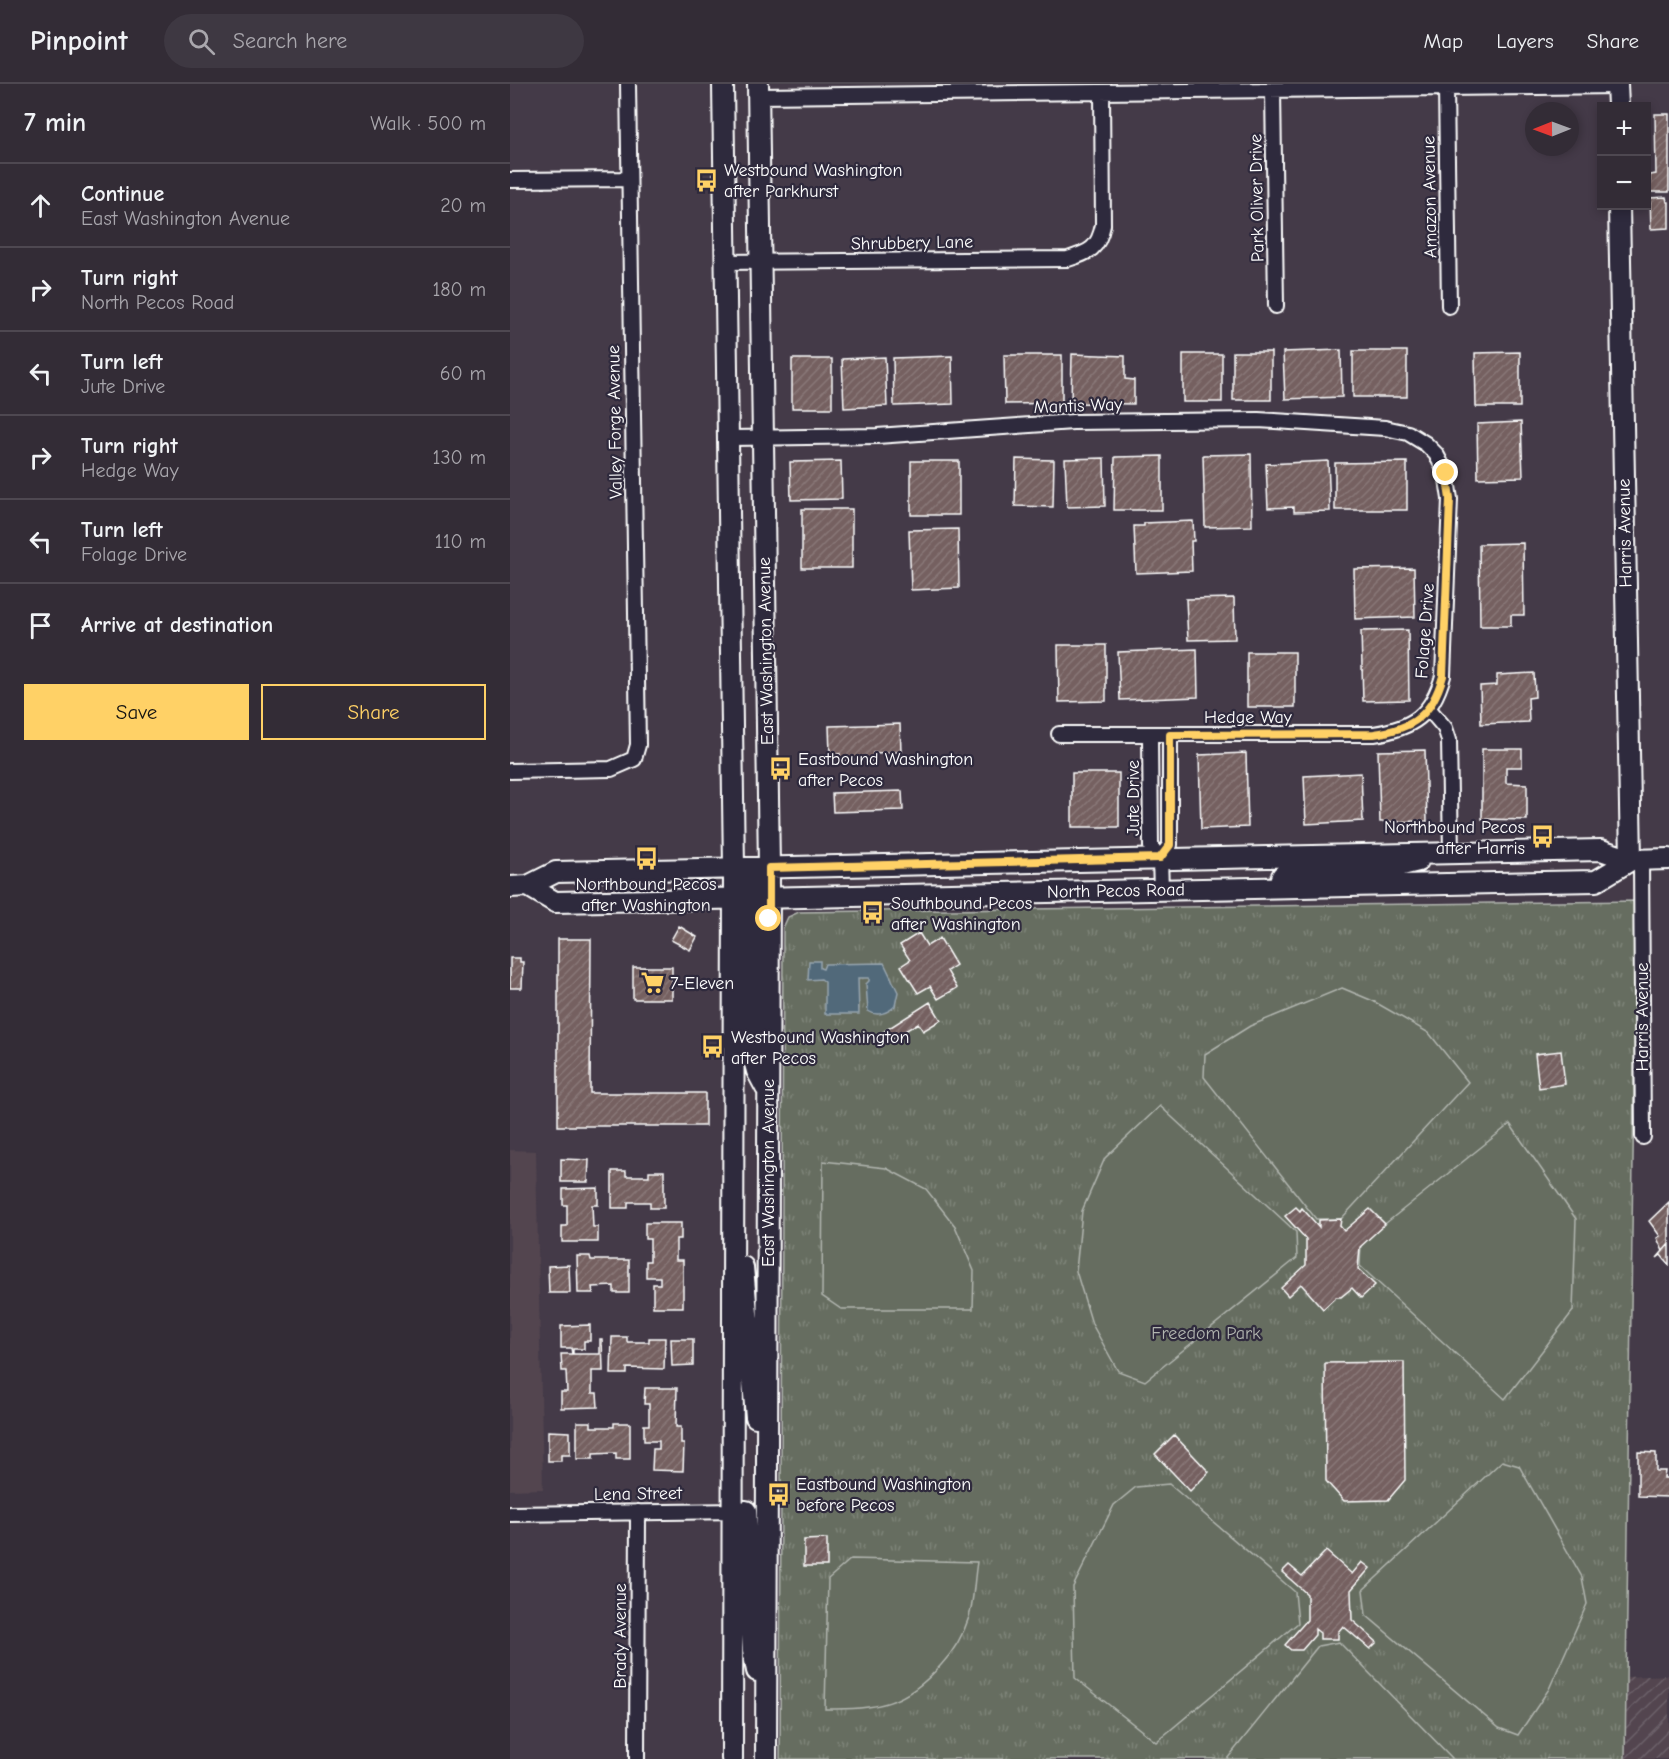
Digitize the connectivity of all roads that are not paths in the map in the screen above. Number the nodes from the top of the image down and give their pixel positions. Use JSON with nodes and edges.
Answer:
{"nodes":[{"id":1,"x":628,"y":84,"type":"edge"},
{"id":2,"x":723,"y":84,"type":"edge"},
{"id":3,"x":1617,"y":85,"type":"edge"},
{"id":4,"x":1446,"y":88,"type":"junction"},
{"id":5,"x":758,"y":90,"type":"edge"},
{"id":6,"x":1274,"y":90,"type":"junction"},
{"id":7,"x":1102,"y":92,"type":"junction"},
{"id":8,"x":1618,"y":102,"type":"edge"},
{"id":9,"x":629,"y":179,"type":"junction"},
{"id":10,"x":510,"y":180,"type":"edge"},
{"id":11,"x":1619,"y":210,"type":"edge"},
{"id":12,"x":726,"y":262,"type":"junction"},
{"id":13,"x":761,"y":262,"type":"junction"},
{"id":14,"x":1276,"y":306,"type":"dead end"},
{"id":15,"x":1449,"y":306,"type":"dead end"},
{"id":16,"x":728,"y":438,"type":"junction"},
{"id":17,"x":764,"y":438,"type":"junction"},
{"id":18,"x":1426,"y":444,"type":"joint"},
{"id":19,"x":1428,"y":708,"type":"junction"},
{"id":20,"x":1059,"y":734,"type":"dead end"},
{"id":21,"x":1150,"y":735,"type":"junction"},
{"id":22,"x":1170,"y":735,"type":"junction"},
{"id":23,"x":510,"y":771,"type":"edge"},
{"id":24,"x":1451,"y":853,"type":"junction"},
{"id":25,"x":1160,"y":858,"type":"junction"},
{"id":26,"x":1669,"y":859,"type":"edge"},
{"id":27,"x":1636,"y":860,"type":"junction"},
{"id":28,"x":751,"y":868,"type":"junction"},
{"id":29,"x":519,"y":887,"type":"edge"},
{"id":30,"x":1278,"y":887,"type":"junction"},
{"id":31,"x":1161,"y":890,"type":"junction"},
{"id":32,"x":751,"y":898,"type":"junction"},
{"id":33,"x":1643,"y":1137,"type":"dead end"},
{"id":34,"x":733,"y":1220,"type":"junction"},
{"id":35,"x":767,"y":1436,"type":"junction"},
{"id":36,"x":739,"y":1511,"type":"junction"},
{"id":37,"x":767,"y":1511,"type":"junction"},
{"id":38,"x":638,"y":1512,"type":"junction"},
{"id":39,"x":510,"y":1514,"type":"edge"},
{"id":40,"x":766,"y":1727,"type":"junction"},
{"id":41,"x":637,"y":1759,"type":"edge"},
{"id":42,"x":732,"y":1759,"type":"edge"},
{"id":43,"x":766,"y":1759,"type":"edge"}],
"edges":[{"from":1,"to":9,"type":"street","name":"Valley Forge Avenue"},
{"from":2,"to":12,"type":"main road","name":"East Washington Avenue"},
{"from":3,"to":4,"type":"street"},
{"from":3,"to":8,"type":"main road"},
{"from":4,"to":6,"type":"street"},
{"from":4,"to":15,"type":"street","name":"Amazon Avenue"},
{"from":5,"to":7,"type":"street"},
{"from":5,"to":13,"type":"main road","name":"East Washington Avenue"},
{"from":6,"to":7,"type":"street"},
{"from":6,"to":14,"type":"street","name":"Park Oliver Drive"},
{"from":7,"to":13,"type":"street","name":"Shrubbery Lane"},
{"from":9,"to":10,"type":"street"},
{"from":9,"to":23,"type":"street","name":"Valley Forge Avenue"},
{"from":11,"to":27,"type":"main road","name":"Harris Avenue"},
{"from":12,"to":13,"type":"street","name":"Shrubbery Lane"},
{"from":12,"to":16,"type":"main road","name":"East Washington Avenue"},
{"from":13,"to":17,"type":"main road","name":"East Washington Avenue"},
{"from":16,"to":17,"type":"street","name":"Mantis Way"},
{"from":16,"to":28,"type":"main road","name":"East Washington Avenue"},
{"from":17,"to":18,"type":"street","name":"Mantis Way"},
{"from":17,"to":28,"type":"main road","name":"East Washington Avenue"},
{"from":18,"to":19,"type":"street","name":"Folage Drive"},
{"from":19,"to":22,"type":"street","name":"Hedge Way"},
{"from":19,"to":24,"type":"street"},
{"from":20,"to":21,"type":"street","name":"Hedge Way"},
{"from":21,"to":22,"type":"street","name":"Hedge Way"},
{"from":21,"to":25,"type":"street","name":"Jute Drive"},
{"from":22,"to":25,"type":"street","name":"Jute Drive"},
{"from":24,"to":25,"type":"main road","name":"North Pecos Road"},
{"from":24,"to":27,"type":"main road","name":"North Pecos Road"},
{"from":24,"to":30,"type":"main road"},
{"from":25,"to":28,"type":"main road","name":"North Pecos Road"},
{"from":25,"to":31,"type":"street","name":"Jute Drive"},
{"from":26,"to":27,"type":"main road","name":"North Pecos Road"},
{"from":27,"to":30,"type":"main road","name":"North Pecos Road"},
{"from":27,"to":33,"type":"street","name":"Harris Avenue"},
{"from":28,"to":29,"type":"main road","name":"North Pecos Road"},
{"from":28,"to":32,"type":"main road","name":"East Washington Avenue"},
{"from":28,"to":32,"type":"main road","name":"East Washington Avenue"},
{"from":29,"to":32,"type":"main road","name":"North Pecos Road"},
{"from":30,"to":31,"type":"main road","name":"North Pecos Road"},
{"from":31,"to":32,"type":"main road","name":"North Pecos Road"},
{"from":32,"to":34,"type":"main road","name":"East Washington Avenue"},
{"from":32,"to":35,"type":"main road","name":"East Washington Avenue"},
{"from":34,"to":35,"type":"main road"},
{"from":34,"to":36,"type":"main road","name":"East Washington Avenue"},
{"from":35,"to":37,"type":"main road","name":"East Washington Avenue"},
{"from":36,"to":37,"type":"street","name":"Lena Street"},
{"from":36,"to":38,"type":"street","name":"Lena Street"},
{"from":36,"to":40,"type":"main road"},
{"from":36,"to":42,"type":"main road","name":"East Washington Avenue"},
{"from":37,"to":40,"type":"main road","name":"East Washington Avenue"},
{"from":38,"to":39,"type":"street","name":"Lena Street"},
{"from":38,"to":41,"type":"street","name":"Brady Avenue"},
{"from":40,"to":43,"type":"main road","name":"East Washington Avenue"}]}
